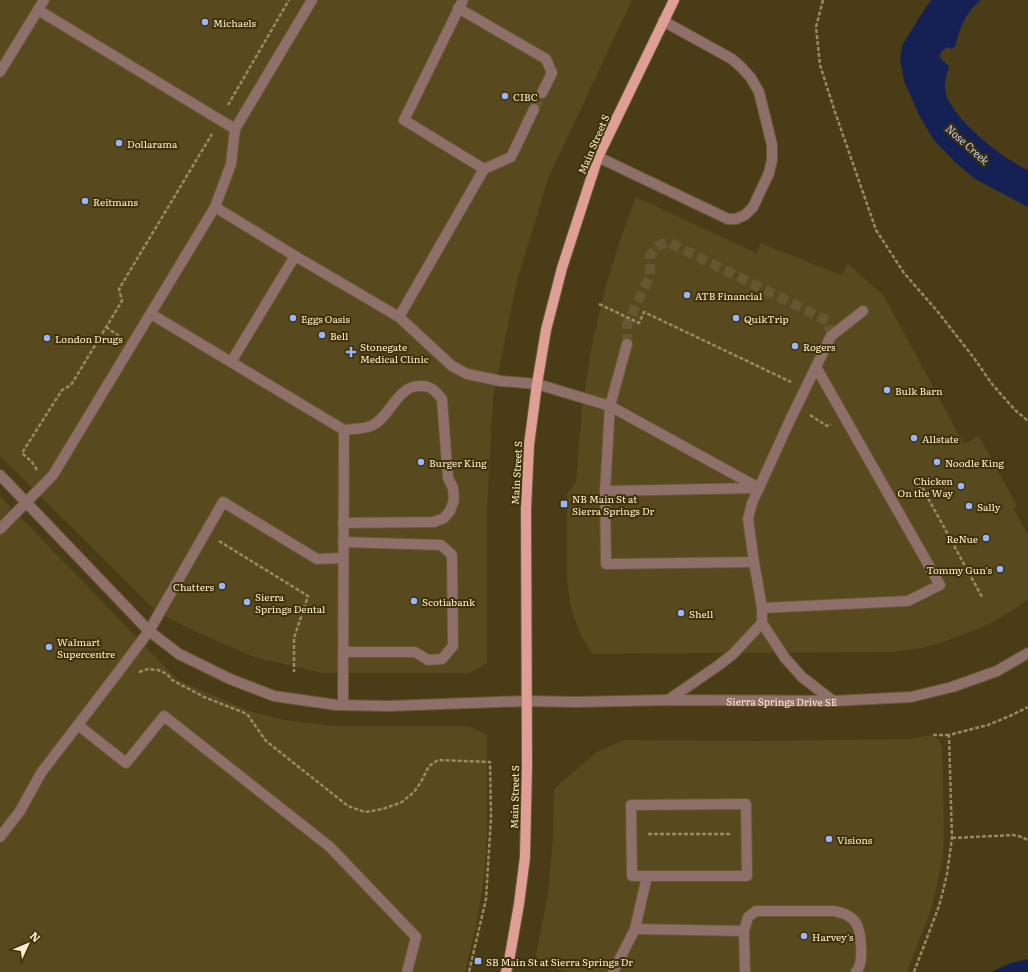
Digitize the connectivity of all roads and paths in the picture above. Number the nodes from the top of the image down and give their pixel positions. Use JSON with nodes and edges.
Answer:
{"nodes":[{"id":1,"x":44,"y":0,"type":"edge"},
{"id":2,"x":289,"y":0,"type":"edge"},
{"id":3,"x":312,"y":0,"type":"edge"},
{"id":4,"x":674,"y":0,"type":"edge"},
{"id":5,"x":824,"y":0,"type":"edge"},
{"id":6,"x":460,"y":4,"type":"edge"},
{"id":7,"x":38,"y":10,"type":"junction"},
{"id":8,"x":663,"y":21,"type":"junction"},
{"id":9,"x":0,"y":72,"type":"edge"},
{"id":10,"x":542,"y":93,"type":"tunnel mouth"},
{"id":11,"x":226,"y":109,"type":"dead end"},
{"id":12,"x":534,"y":109,"type":"tunnel mouth"},
{"id":13,"x":235,"y":129,"type":"junction"},
{"id":14,"x":213,"y":132,"type":"dead end"},
{"id":15,"x":598,"y":158,"type":"junction"},
{"id":16,"x":484,"y":170,"type":"junction"},
{"id":17,"x":215,"y":207,"type":"junction"},
{"id":18,"x":295,"y":256,"type":"junction"},
{"id":19,"x":599,"y":304,"type":"dead end"},
{"id":20,"x":863,"y":311,"type":"dead end"},
{"id":21,"x":151,"y":314,"type":"junction"},
{"id":22,"x":399,"y":317,"type":"junction"},
{"id":23,"x":627,"y":344,"type":"tunnel mouth"},
{"id":24,"x":231,"y":362,"type":"junction"},
{"id":25,"x":816,"y":367,"type":"junction"},
{"id":26,"x":537,"y":384,"type":"junction"},
{"id":27,"x":794,"y":384,"type":"dead end"},
{"id":28,"x":610,"y":406,"type":"junction"},
{"id":29,"x":797,"y":407,"type":"junction"},
{"id":30,"x":845,"y":418,"type":"junction"},
{"id":31,"x":1028,"y":421,"type":"edge"},
{"id":32,"x":344,"y":430,"type":"junction"},
{"id":33,"x":38,"y":473,"type":"dead end"},
{"id":34,"x":0,"y":475,"type":"edge"},
{"id":35,"x":759,"y":488,"type":"junction"},
{"id":36,"x":606,"y":491,"type":"junction"},
{"id":37,"x":906,"y":496,"type":"dead end"},
{"id":38,"x":26,"y":502,"type":"junction"},
{"id":39,"x":343,"y":523,"type":"junction"},
{"id":40,"x":0,"y":529,"type":"edge"},
{"id":41,"x":343,"y":542,"type":"junction"},
{"id":42,"x":215,"y":548,"type":"dead end"},
{"id":43,"x":343,"y":558,"type":"junction"},
{"id":44,"x":754,"y":562,"type":"junction"},
{"id":45,"x":982,"y":597,"type":"dead end"},
{"id":46,"x":762,"y":608,"type":"junction"},
{"id":47,"x":762,"y":623,"type":"junction"},
{"id":48,"x":149,"y":631,"type":"junction"},
{"id":49,"x":343,"y":652,"type":"junction"},
{"id":50,"x":1028,"y":653,"type":"edge"},
{"id":51,"x":294,"y":672,"type":"dead end"},
{"id":52,"x":116,"y":675,"type":"junction"},
{"id":53,"x":668,"y":700,"type":"junction"},
{"id":54,"x":527,"y":701,"type":"junction"},
{"id":55,"x":833,"y":701,"type":"junction"},
{"id":56,"x":343,"y":705,"type":"junction"},
{"id":57,"x":1028,"y":707,"type":"edge"},
{"id":58,"x":78,"y":725,"type":"junction"},
{"id":59,"x":933,"y":735,"type":"dead end"},
{"id":60,"x":948,"y":735,"type":"junction"},
{"id":61,"x":631,"y":834,"type":"junction"},
{"id":62,"x":746,"y":834,"type":"junction"},
{"id":63,"x":0,"y":836,"type":"edge"},
{"id":64,"x":952,"y":838,"type":"junction"},
{"id":65,"x":1028,"y":840,"type":"edge"},
{"id":66,"x":647,"y":876,"type":"junction"},
{"id":67,"x":635,"y":929,"type":"junction"},
{"id":68,"x":744,"y":931,"type":"junction"},
{"id":69,"x":407,"y":972,"type":"edge"},
{"id":70,"x":469,"y":972,"type":"edge"},
{"id":71,"x":506,"y":972,"type":"edge"},
{"id":72,"x":613,"y":972,"type":"edge"},
{"id":73,"x":745,"y":972,"type":"edge"},
{"id":74,"x":856,"y":972,"type":"edge"},
{"id":75,"x":914,"y":972,"type":"edge"}],
"edges":[{"from":1,"to":7,"type":"street"},
{"from":2,"to":11,"type":"path"},
{"from":3,"to":13,"type":"street"},
{"from":4,"to":8,"type":"main road","name":"Main Street S"},
{"from":5,"to":31,"type":"path"},
{"from":6,"to":10,"type":"street"},
{"from":6,"to":16,"type":"street"},
{"from":7,"to":9,"type":"street"},
{"from":7,"to":13,"type":"street"},
{"from":8,"to":15,"type":"main road","name":"Main Street S"},
{"from":8,"to":15,"type":"street"},
{"from":12,"to":16,"type":"street"},
{"from":13,"to":17,"type":"street"},
{"from":14,"to":33,"type":"path"},
{"from":15,"to":26,"type":"main road","name":"Main Street S"},
{"from":16,"to":22,"type":"street"},
{"from":17,"to":18,"type":"street"},
{"from":17,"to":21,"type":"street"},
{"from":18,"to":22,"type":"street"},
{"from":18,"to":24,"type":"street"},
{"from":19,"to":27,"type":"path"},
{"from":20,"to":25,"type":"street"},
{"from":21,"to":24,"type":"street"},
{"from":21,"to":38,"type":"street"},
{"from":22,"to":26,"type":"street"},
{"from":23,"to":28,"type":"street"},
{"from":24,"to":32,"type":"street"},
{"from":25,"to":29,"type":"street"},
{"from":25,"to":30,"type":"street"},
{"from":26,"to":28,"type":"street"},
{"from":26,"to":54,"type":"main road","name":"Main Street S"},
{"from":28,"to":35,"type":"street"},
{"from":28,"to":36,"type":"street"},
{"from":29,"to":30,"type":"path"},
{"from":29,"to":35,"type":"street"},
{"from":30,"to":46,"type":"street"},
{"from":32,"to":39,"type":"street"},
{"from":32,"to":39,"type":"street"},
{"from":34,"to":38,"type":"street","name":"Sierra Springs Drive SE"},
{"from":35,"to":36,"type":"street"},
{"from":35,"to":44,"type":"street"},
{"from":36,"to":44,"type":"street"},
{"from":37,"to":45,"type":"path"},
{"from":38,"to":40,"type":"street"},
{"from":38,"to":48,"type":"street","name":"Sierra Springs Drive SE"},
{"from":39,"to":41,"type":"street"},
{"from":41,"to":43,"type":"street"},
{"from":41,"to":49,"type":"street"},
{"from":42,"to":51,"type":"path"},
{"from":43,"to":48,"type":"street"},
{"from":43,"to":49,"type":"street"},
{"from":44,"to":46,"type":"street"},
{"from":46,"to":47,"type":"street"},
{"from":47,"to":53,"type":"street"},
{"from":47,"to":55,"type":"street"},
{"from":48,"to":52,"type":"street"},
{"from":48,"to":56,"type":"street","name":"Sierra Springs Drive SE"},
{"from":49,"to":56,"type":"street"},
{"from":50,"to":55,"type":"street","name":"Sierra Springs Drive SE"},
{"from":52,"to":58,"type":"street"},
{"from":52,"to":70,"type":"path"},
{"from":53,"to":54,"type":"street","name":"Sierra Springs Drive SE"},
{"from":53,"to":55,"type":"street","name":"Sierra Springs Drive SE"},
{"from":54,"to":56,"type":"street","name":"Sierra Springs Drive SE"},
{"from":54,"to":71,"type":"main road","name":"Main Street S"},
{"from":57,"to":60,"type":"path"},
{"from":58,"to":63,"type":"street"},
{"from":58,"to":69,"type":"street"},
{"from":59,"to":60,"type":"path"},
{"from":60,"to":64,"type":"path"},
{"from":61,"to":62,"type":"path"},
{"from":61,"to":62,"type":"street"},
{"from":61,"to":66,"type":"street"},
{"from":62,"to":66,"type":"street"},
{"from":64,"to":65,"type":"path"},
{"from":64,"to":75,"type":"path"},
{"from":66,"to":67,"type":"street"},
{"from":67,"to":68,"type":"street"},
{"from":67,"to":72,"type":"street"},
{"from":68,"to":73,"type":"street"},
{"from":68,"to":74,"type":"street"}]}
